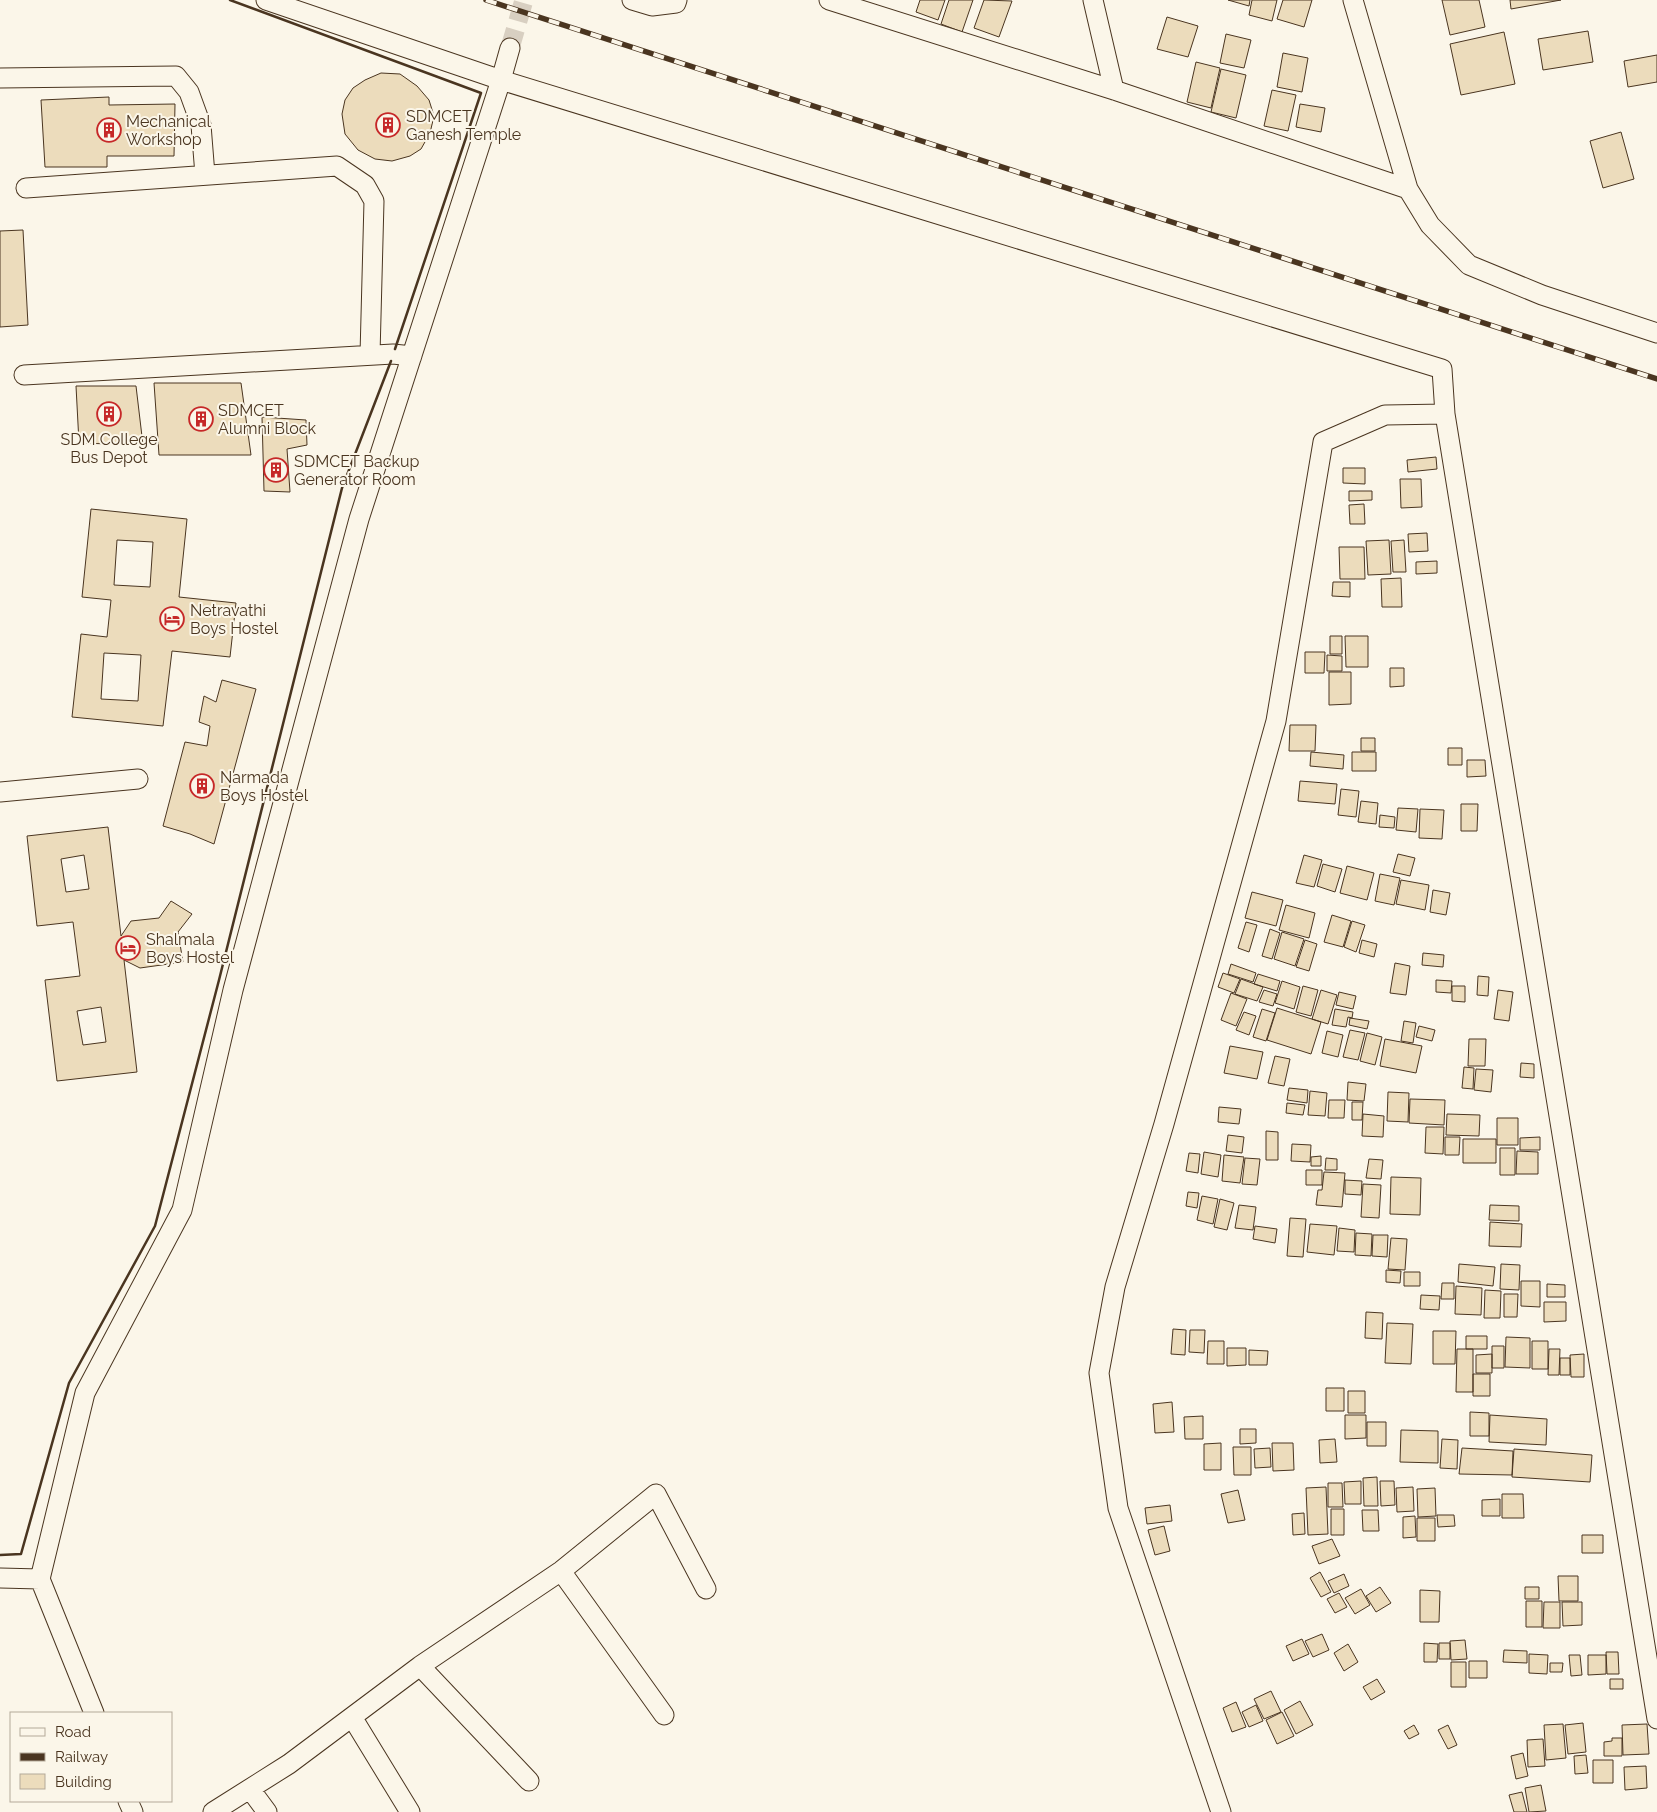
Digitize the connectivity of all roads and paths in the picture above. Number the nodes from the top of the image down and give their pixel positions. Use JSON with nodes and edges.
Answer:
{"nodes":[{"id":1,"x":266,"y":0,"type":"edge"},
{"id":2,"x":632,"y":0,"type":"edge"},
{"id":3,"x":677,"y":0,"type":"edge"},
{"id":4,"x":829,"y":0,"type":"edge"},
{"id":5,"x":1093,"y":0,"type":"edge"},
{"id":6,"x":1353,"y":0,"type":"edge"},
{"id":7,"x":510,"y":48,"type":"tunnel mouth"},
{"id":8,"x":0,"y":78,"type":"edge"},
{"id":9,"x":501,"y":80,"type":"junction"},
{"id":10,"x":1114,"y":90,"type":"junction"},
{"id":11,"x":205,"y":175,"type":"junction"},
{"id":12,"x":26,"y":188,"type":"dead end"},
{"id":13,"x":1408,"y":189,"type":"junction"},
{"id":14,"x":1657,"y":333,"type":"edge"},
{"id":15,"x":370,"y":355,"type":"junction"},
{"id":16,"x":412,"y":356,"type":"junction"},
{"id":17,"x":24,"y":375,"type":"dead end"},
{"id":18,"x":1445,"y":414,"type":"junction"},
{"id":19,"x":138,"y":779,"type":"dead end"},
{"id":20,"x":0,"y":792,"type":"edge"},
{"id":21,"x":561,"y":1571,"type":"junction"},
{"id":22,"x":0,"y":1578,"type":"edge"},
{"id":23,"x":40,"y":1579,"type":"junction"},
{"id":24,"x":706,"y":1589,"type":"dead end"},
{"id":25,"x":420,"y":1666,"type":"junction"},
{"id":26,"x":94,"y":1712,"type":"edge"},
{"id":27,"x":664,"y":1715,"type":"dead end"},
{"id":28,"x":352,"y":1717,"type":"junction"},
{"id":29,"x":1657,"y":1719,"type":"edge"},
{"id":30,"x":529,"y":1782,"type":"dead end"},
{"id":31,"x":250,"y":1789,"type":"junction"},
{"id":32,"x":213,"y":1812,"type":"edge"},
{"id":33,"x":267,"y":1812,"type":"edge"},
{"id":34,"x":410,"y":1812,"type":"edge"},
{"id":35,"x":1221,"y":1812,"type":"edge"}],
"edges":[{"from":1,"to":9,"type":"street"},
{"from":2,"to":3,"type":"street"},
{"from":4,"to":10,"type":"street"},
{"from":5,"to":10,"type":"street"},
{"from":6,"to":13,"type":"street"},
{"from":7,"to":9,"type":"street"},
{"from":8,"to":11,"type":"street"},
{"from":9,"to":16,"type":"street"},
{"from":9,"to":18,"type":"street"},
{"from":10,"to":13,"type":"street"},
{"from":11,"to":12,"type":"street"},
{"from":11,"to":15,"type":"street"},
{"from":13,"to":14,"type":"street"},
{"from":15,"to":16,"type":"street"},
{"from":15,"to":17,"type":"street"},
{"from":16,"to":23,"type":"street"},
{"from":18,"to":29,"type":"street"},
{"from":18,"to":35,"type":"street"},
{"from":19,"to":20,"type":"street"},
{"from":21,"to":24,"type":"street"},
{"from":21,"to":25,"type":"street"},
{"from":21,"to":27,"type":"street"},
{"from":22,"to":23,"type":"street"},
{"from":23,"to":26,"type":"street"},
{"from":25,"to":28,"type":"street"},
{"from":25,"to":30,"type":"street"},
{"from":28,"to":31,"type":"street"},
{"from":28,"to":34,"type":"street"},
{"from":31,"to":32,"type":"street"},
{"from":31,"to":33,"type":"street"}]}
